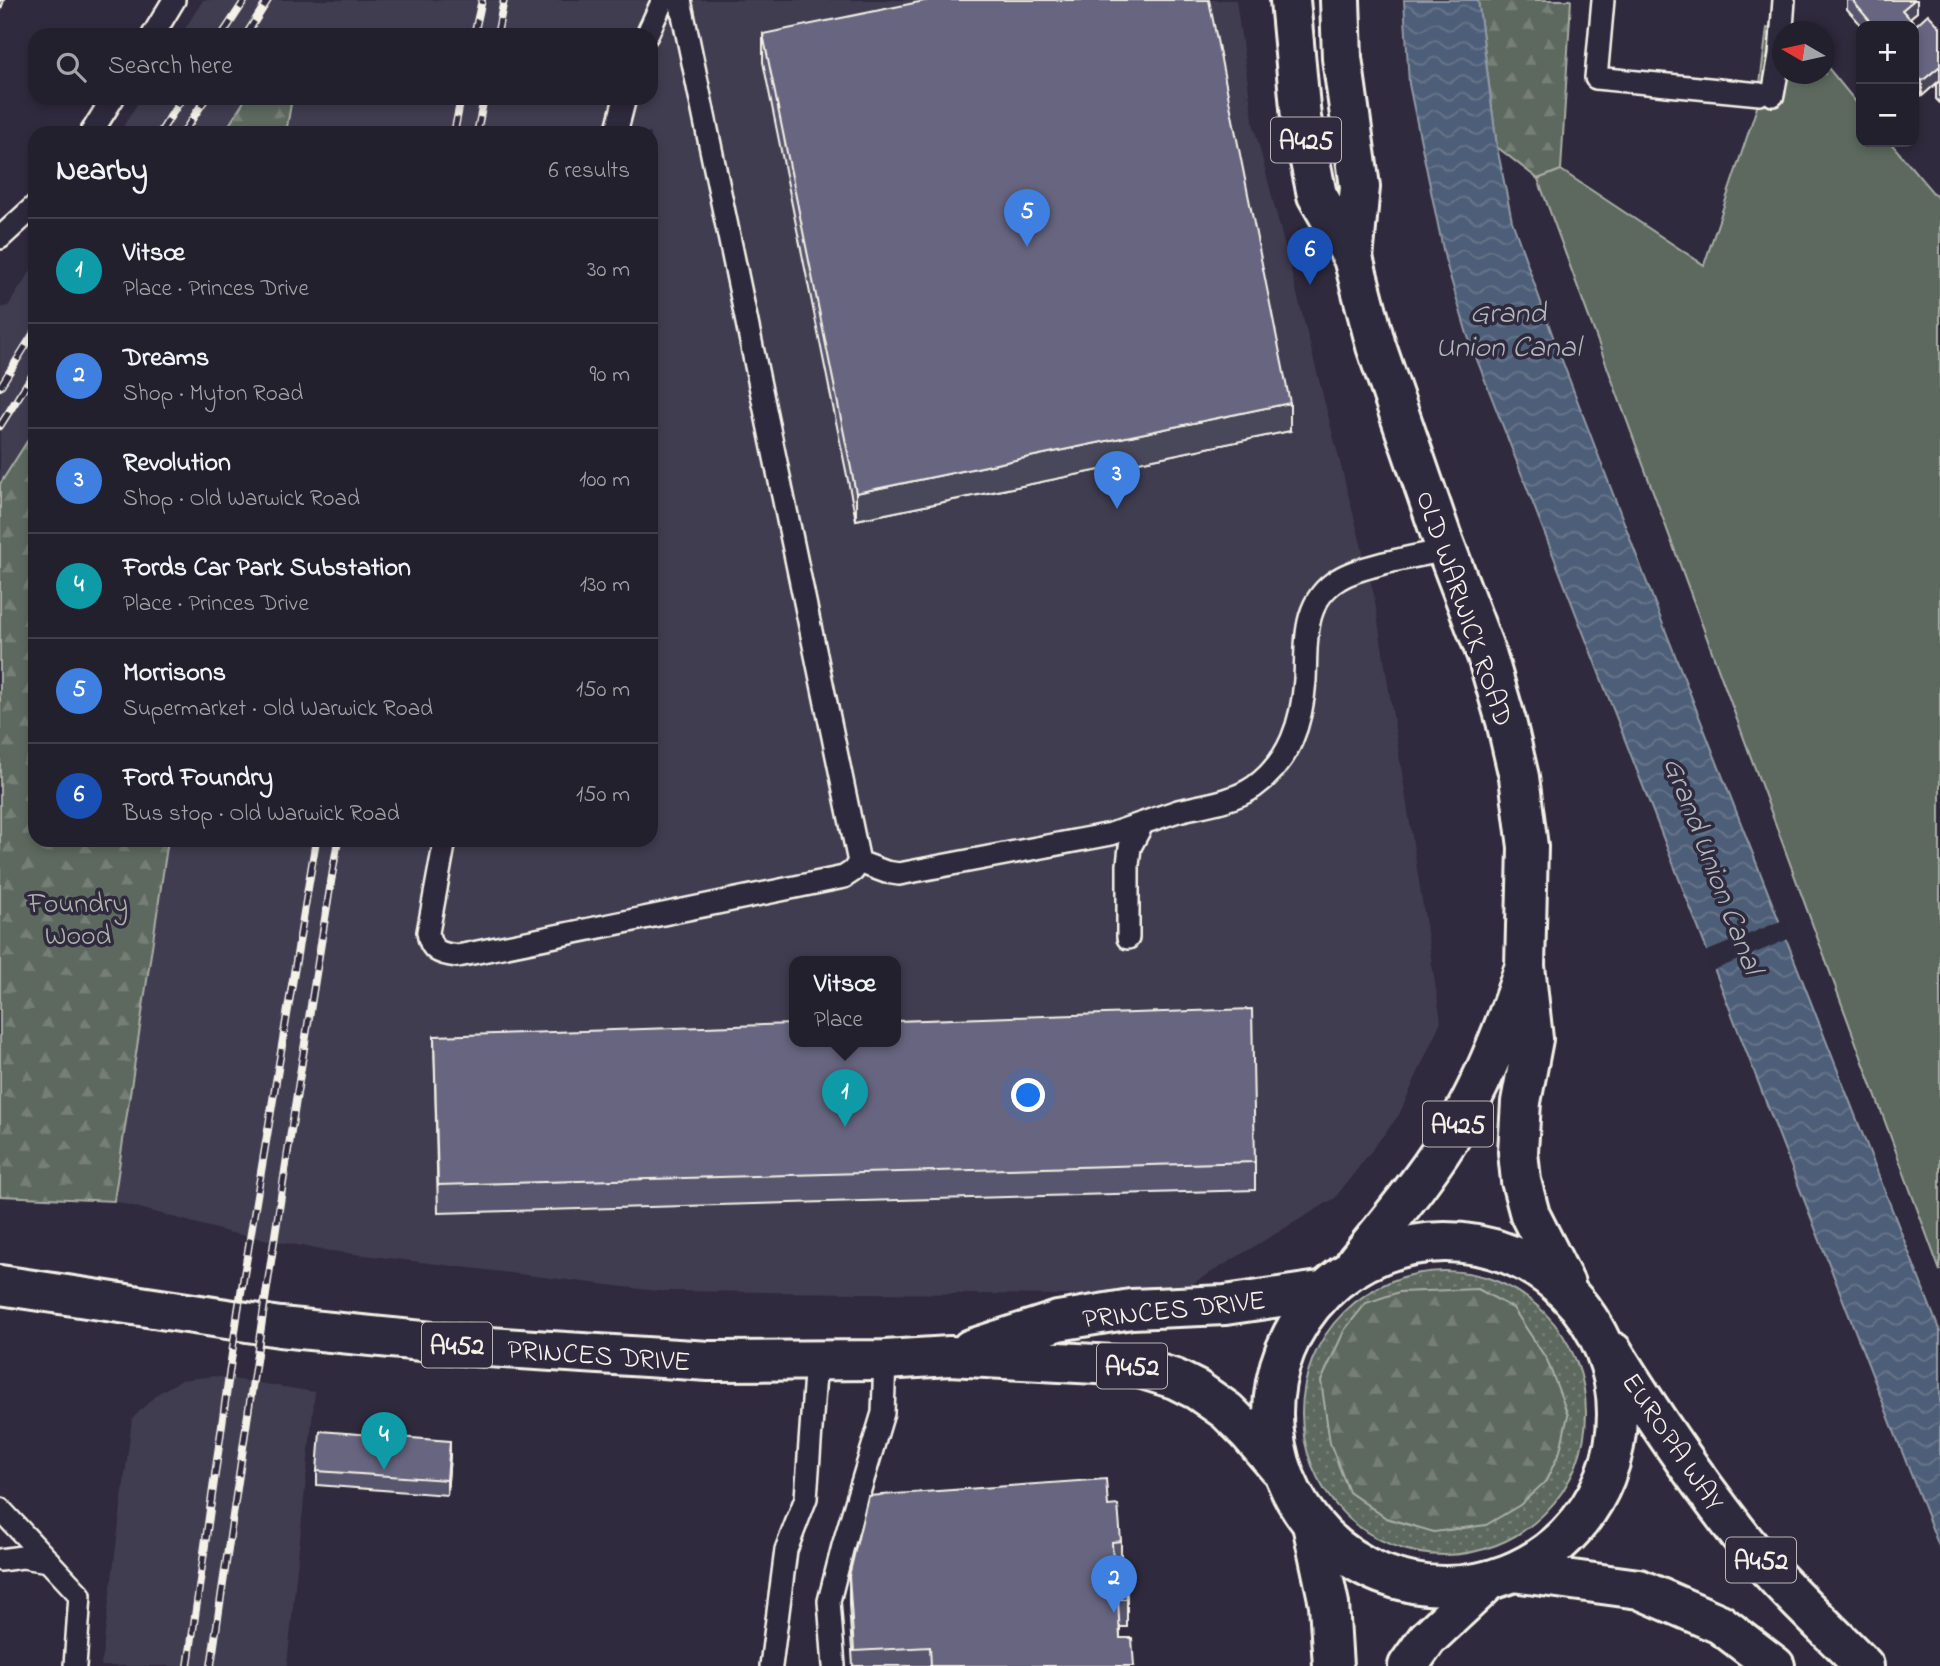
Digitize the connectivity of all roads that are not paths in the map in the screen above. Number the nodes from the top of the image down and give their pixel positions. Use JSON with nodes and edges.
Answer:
{"nodes":[{"id":1,"x":174,"y":0,"type":"edge"},
{"id":2,"x":663,"y":0,"type":"edge"},
{"id":3,"x":680,"y":0,"type":"edge"},
{"id":4,"x":1290,"y":0,"type":"edge"},
{"id":5,"x":1340,"y":0,"type":"edge"},
{"id":6,"x":1603,"y":0,"type":"edge"},
{"id":7,"x":1784,"y":0,"type":"edge"},
{"id":8,"x":157,"y":28,"type":"edge"},
{"id":9,"x":650,"y":28,"type":"edge"},
{"id":10,"x":109,"y":105,"type":"edge"},
{"id":11,"x":623,"y":105,"type":"edge"},
{"id":12,"x":95,"y":126,"type":"edge"},
{"id":13,"x":618,"y":126,"type":"edge"},
{"id":14,"x":28,"y":212,"type":"edge"},
{"id":15,"x":0,"y":237,"type":"edge"},
{"id":16,"x":1353,"y":258,"type":"junction"},
{"id":17,"x":1447,"y":550,"type":"junction"},
{"id":18,"x":1143,"y":823,"type":"junction"},
{"id":19,"x":443,"y":847,"type":"edge"},
{"id":20,"x":859,"y":862,"type":"junction"},
{"id":21,"x":1128,"y":938,"type":"dead end"},
{"id":22,"x":1525,"y":966,"type":"junction"},
{"id":23,"x":1356,"y":1262,"type":"junction"},
{"id":24,"x":1565,"y":1284,"type":"junction"},
{"id":25,"x":0,"y":1285,"type":"edge"},
{"id":26,"x":1320,"y":1291,"type":"junction"},
{"id":27,"x":1603,"y":1335,"type":"junction"},
{"id":28,"x":950,"y":1356,"type":"junction"},
{"id":29,"x":816,"y":1360,"type":"junction"},
{"id":30,"x":885,"y":1360,"type":"junction"},
{"id":31,"x":1278,"y":1467,"type":"junction"},
{"id":32,"x":0,"y":1509,"type":"edge"},
{"id":33,"x":1312,"y":1524,"type":"junction"},
{"id":34,"x":0,"y":1560,"type":"edge"},
{"id":35,"x":48,"y":1561,"type":"junction"},
{"id":36,"x":1501,"y":1576,"type":"junction"},
{"id":37,"x":75,"y":1666,"type":"edge"},
{"id":38,"x":771,"y":1666,"type":"edge"},
{"id":39,"x":834,"y":1666,"type":"edge"},
{"id":40,"x":1333,"y":1666,"type":"edge"},
{"id":41,"x":1408,"y":1666,"type":"edge"},
{"id":42,"x":1775,"y":1666,"type":"edge"},
{"id":43,"x":1864,"y":1666,"type":"edge"}],
"edges":[{"from":1,"to":8,"type":"lane"},
{"from":2,"to":9,"type":"lane"},
{"from":3,"to":20,"type":"lane"},
{"from":4,"to":16,"type":"main road","name":"OLD WARWICK ROAD","number":"A425"},
{"from":5,"to":16,"type":"main road","name":"OLD WARWICK ROAD","number":"A425"},
{"from":6,"to":7,"type":"lane"},
{"from":10,"to":12,"type":"lane"},
{"from":11,"to":13,"type":"lane"},
{"from":14,"to":15,"type":"lane"},
{"from":16,"to":17,"type":"main road","name":"OLD WARWICK ROAD","number":"A425"},
{"from":17,"to":18,"type":"lane"},
{"from":17,"to":22,"type":"main road","name":"OLD WARWICK ROAD","number":"A425"},
{"from":18,"to":20,"type":"lane"},
{"from":18,"to":21,"type":"lane"},
{"from":19,"to":20,"type":"lane"},
{"from":22,"to":23,"type":"main road","name":"OLD WARWICK ROAD","number":"A425"},
{"from":22,"to":24,"type":"main road","name":"OLD WARWICK ROAD","number":"A425"},
{"from":23,"to":24,"type":"main road","number":"A425"},
{"from":23,"to":26,"type":"main road","number":"A425"},
{"from":24,"to":27,"type":"main road","number":"A425"},
{"from":25,"to":29,"type":"main road","name":"PRINCES DRIVE","number":"A452"},
{"from":26,"to":28,"type":"main road","name":"PRINCES DRIVE","number":"A452"},
{"from":26,"to":31,"type":"main road","number":"A425"},
{"from":27,"to":36,"type":"main road","number":"A425"},
{"from":27,"to":43,"type":"main road","name":"EUROPA WAY","number":"A452"},
{"from":28,"to":30,"type":"main road","name":"PRINCES DRIVE","number":"A452"},
{"from":28,"to":31,"type":"main road","name":"PRINCES DRIVE","number":"A452"},
{"from":29,"to":30,"type":"main road","name":"PRINCES DRIVE","number":"A452"},
{"from":29,"to":38,"type":"lane"},
{"from":30,"to":39,"type":"lane"},
{"from":31,"to":33,"type":"main road","number":"A425"},
{"from":32,"to":35,"type":"lane"},
{"from":33,"to":36,"type":"main road","number":"A425"},
{"from":33,"to":40,"type":"main road","number":"A425"},
{"from":34,"to":35,"type":"lane"},
{"from":35,"to":37,"type":"lane"},
{"from":36,"to":41,"type":"main road","number":"A425"},
{"from":36,"to":42,"type":"main road","number":"A452"}]}
